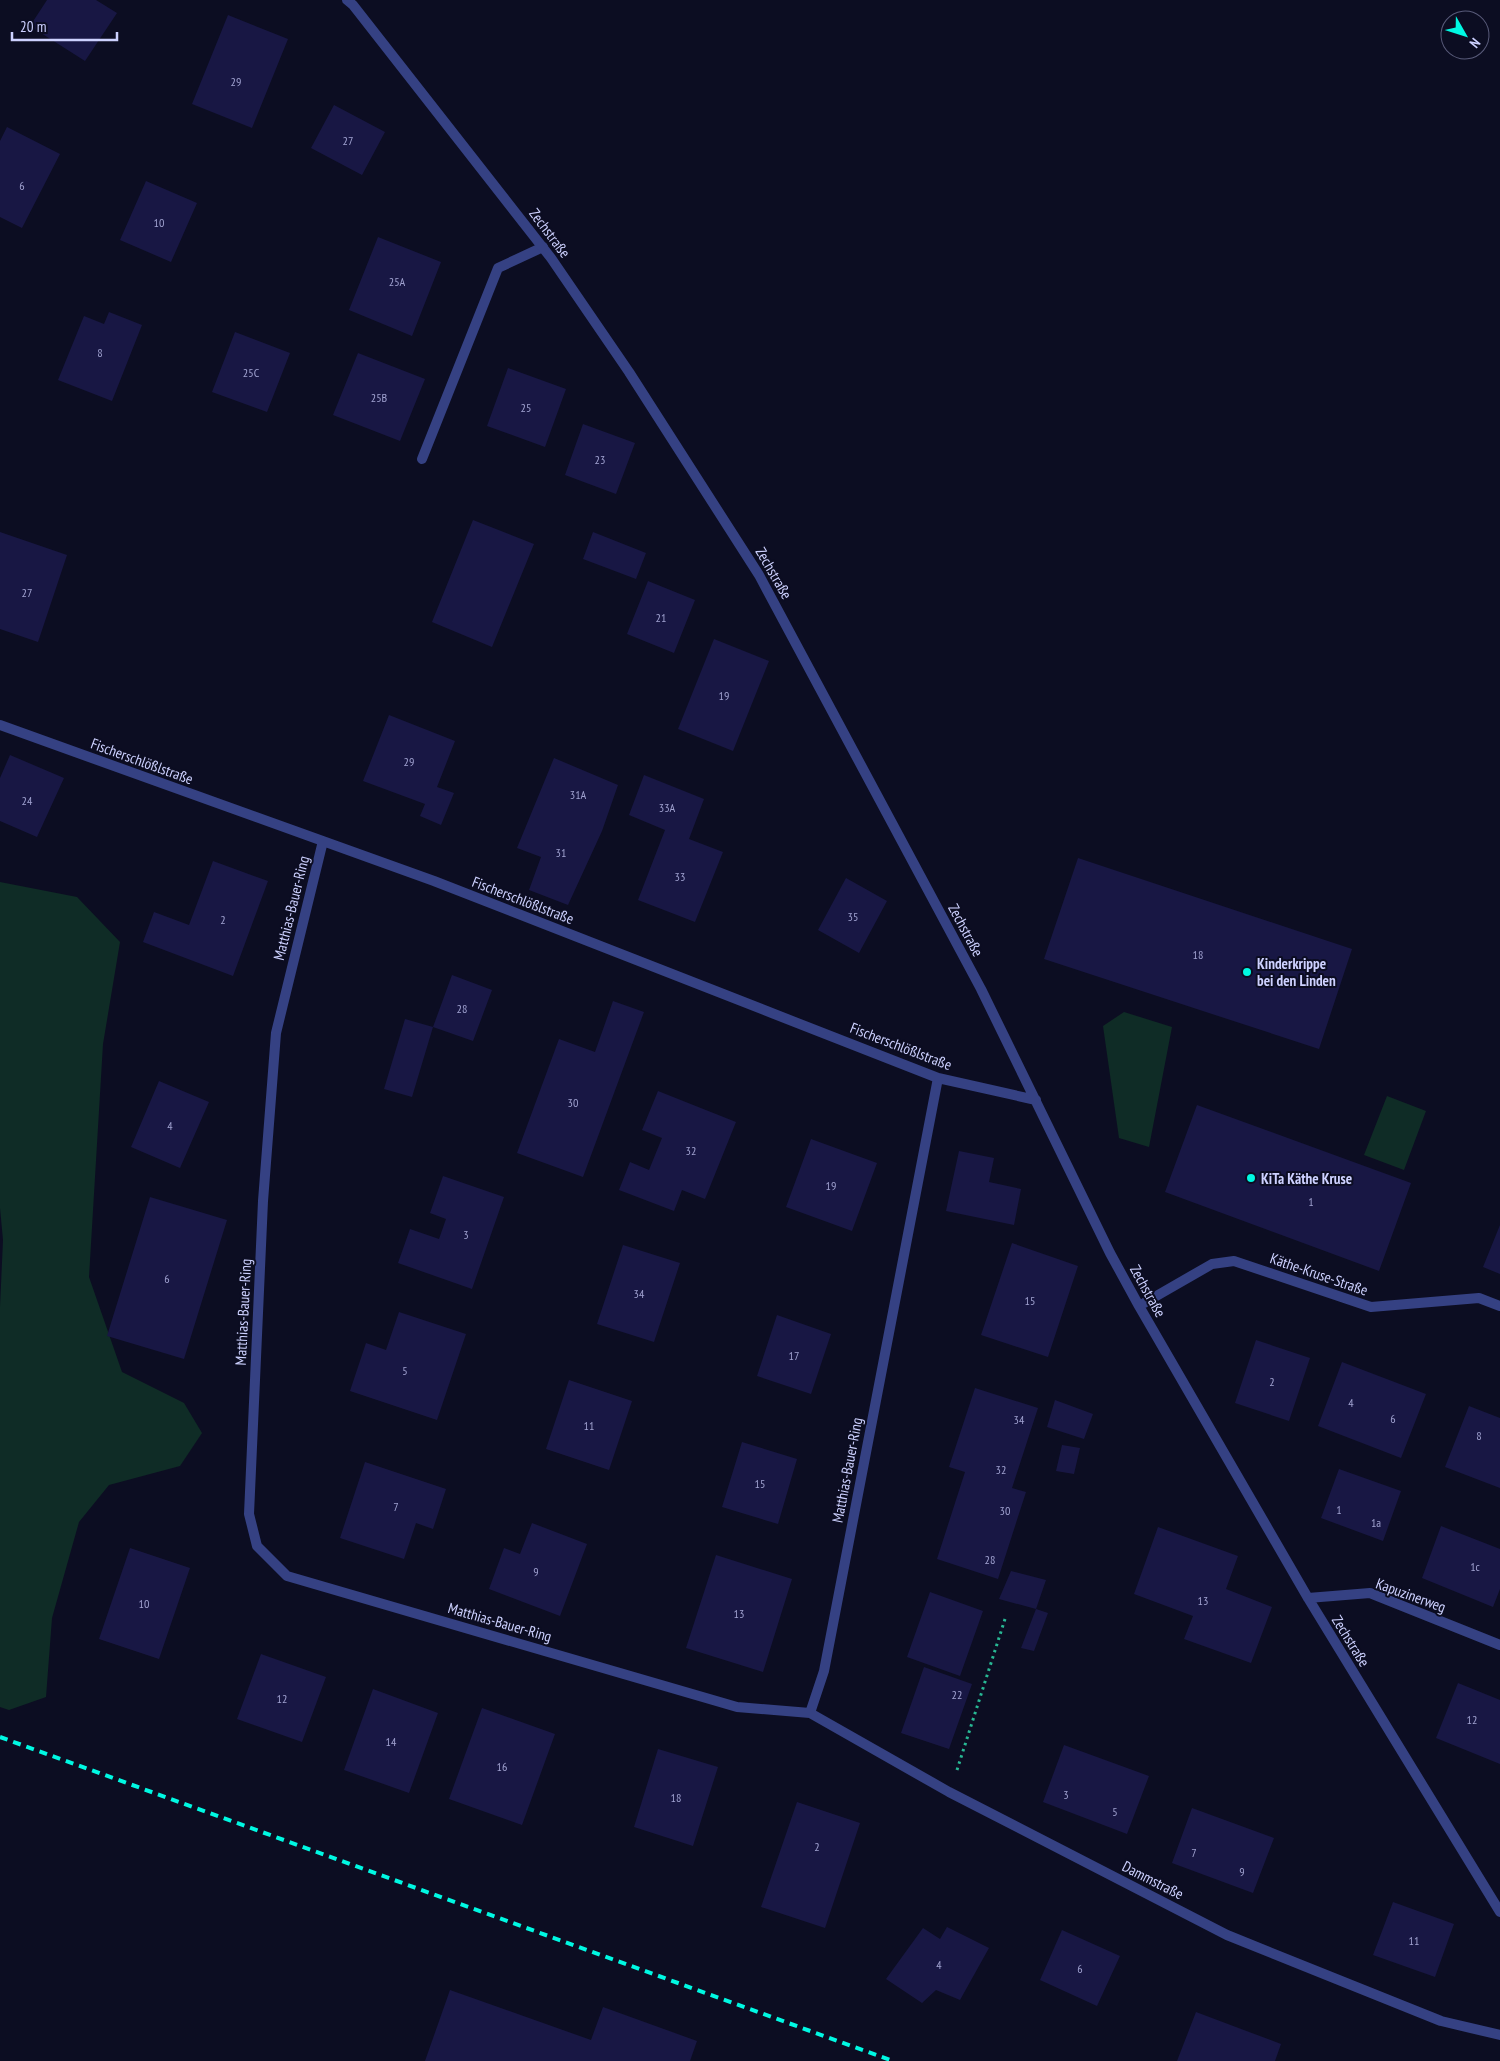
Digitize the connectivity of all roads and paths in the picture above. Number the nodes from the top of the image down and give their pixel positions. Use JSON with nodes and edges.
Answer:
{"nodes":[{"id":1,"x":347,"y":0,"type":"edge"},
{"id":2,"x":543,"y":247,"type":"junction"},
{"id":3,"x":422,"y":459,"type":"dead end"},
{"id":4,"x":0,"y":725,"type":"edge"},
{"id":5,"x":323,"y":841,"type":"junction"},
{"id":6,"x":938,"y":1078,"type":"junction"},
{"id":7,"x":1036,"y":1100,"type":"junction"},
{"id":8,"x":1139,"y":1306,"type":"junction"},
{"id":9,"x":1500,"y":1306,"type":"edge"},
{"id":10,"x":1308,"y":1598,"type":"junction"},
{"id":11,"x":1006,"y":1619,"type":"dead end"},
{"id":12,"x":1500,"y":1645,"type":"edge"},
{"id":13,"x":810,"y":1713,"type":"junction"},
{"id":14,"x":950,"y":1792,"type":"junction"},
{"id":15,"x":1500,"y":1912,"type":"edge"},
{"id":16,"x":1500,"y":2035,"type":"edge"}],
"edges":[{"from":1,"to":2,"type":"street","name":"Zechstraße"},
{"from":2,"to":3,"type":"street"},
{"from":2,"to":7,"type":"street","name":"Zechstraße"},
{"from":4,"to":5,"type":"street","name":"Fischerschlößlstraße"},
{"from":5,"to":6,"type":"street","name":"Fischerschlößlstraße"},
{"from":5,"to":13,"type":"street","name":"Matthias-Bauer-Ring"},
{"from":6,"to":7,"type":"street","name":"Fischerschlößlstraße"},
{"from":6,"to":13,"type":"street","name":"Matthias-Bauer-Ring"},
{"from":7,"to":8,"type":"street","name":"Zechstraße"},
{"from":8,"to":9,"type":"street","name":"Käthe-Kruse-Straße"},
{"from":8,"to":10,"type":"street","name":"Zechstraße"},
{"from":10,"to":12,"type":"street","name":"Kapuzinerweg"},
{"from":10,"to":15,"type":"street","name":"Zechstraße"},
{"from":11,"to":14,"type":"path"},
{"from":13,"to":14,"type":"street","name":"Dammstraße"},
{"from":14,"to":16,"type":"street","name":"Dammstraße"}]}
